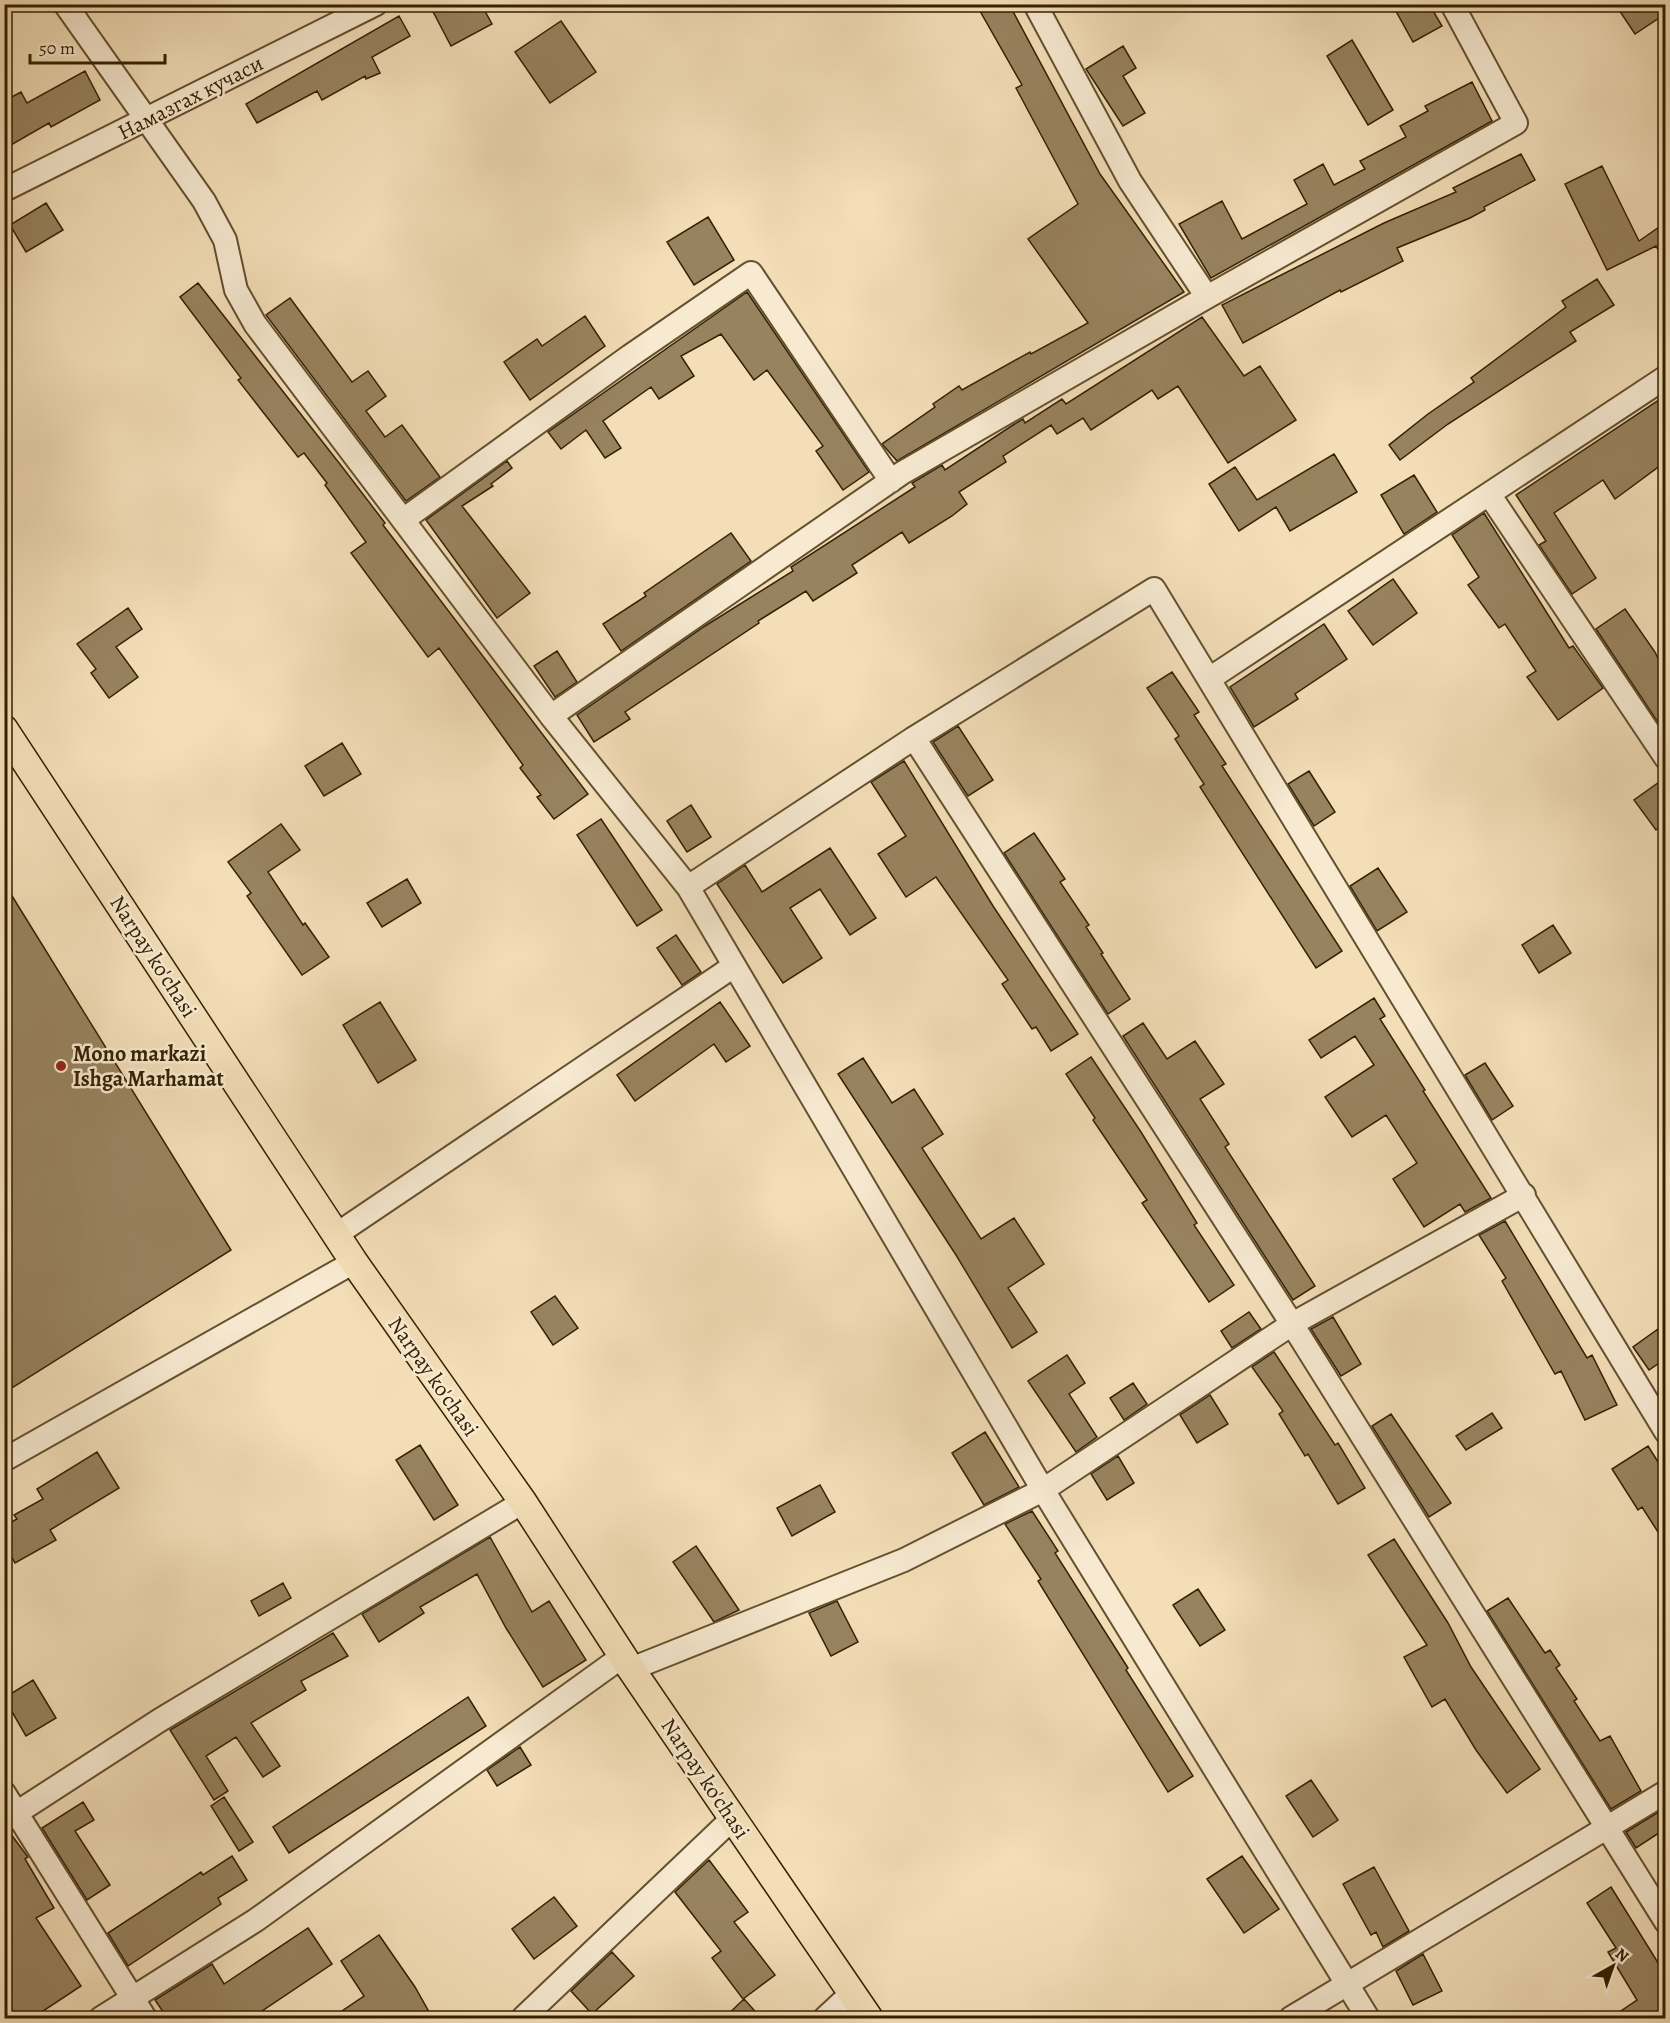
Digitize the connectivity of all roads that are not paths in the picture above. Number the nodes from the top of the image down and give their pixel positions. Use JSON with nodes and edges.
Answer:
{"nodes":[{"id":1,"x":65,"y":4,"type":"edge"},
{"id":2,"x":376,"y":4,"type":"edge"},
{"id":3,"x":1035,"y":4,"type":"edge"},
{"id":4,"x":1452,"y":4,"type":"edge"},
{"id":5,"x":148,"y":119,"type":"junction"},
{"id":6,"x":4,"y":190,"type":"edge"},
{"id":7,"x":1207,"y":297,"type":"junction"},
{"id":8,"x":1665,"y":377,"type":"edge"},
{"id":9,"x":891,"y":481,"type":"junction"},
{"id":10,"x":1489,"y":494,"type":"junction"},
{"id":11,"x":403,"y":520,"type":"junction"},
{"id":12,"x":1209,"y":679,"type":"junction"},
{"id":13,"x":551,"y":716,"type":"junction"},
{"id":14,"x":4,"y":729,"type":"edge"},
{"id":15,"x":914,"y":738,"type":"junction"},
{"id":16,"x":1665,"y":758,"type":"edge"},
{"id":17,"x":688,"y":887,"type":"junction"},
{"id":18,"x":734,"y":966,"type":"junction"},
{"id":19,"x":1524,"y":1195,"type":"junction"},
{"id":20,"x":337,"y":1234,"type":"junction"},
{"id":21,"x":354,"y":1262,"type":"junction"},
{"id":22,"x":1292,"y":1324,"type":"junction"},
{"id":23,"x":1665,"y":1432,"type":"edge"},
{"id":24,"x":4,"y":1460,"type":"edge"},
{"id":25,"x":1043,"y":1490,"type":"junction"},
{"id":26,"x":523,"y":1503,"type":"junction"},
{"id":27,"x":627,"y":1663,"type":"junction"},
{"id":28,"x":1665,"y":1792,"type":"edge"},
{"id":29,"x":4,"y":1793,"type":"edge"},
{"id":30,"x":11,"y":1817,"type":"edge"},
{"id":31,"x":733,"y":1818,"type":"junction"},
{"id":32,"x":1607,"y":1829,"type":"junction"},
{"id":33,"x":1665,"y":1922,"type":"edge"},
{"id":34,"x":1348,"y":1983,"type":"junction"},
{"id":35,"x":852,"y":1993,"type":"junction"},
{"id":36,"x":132,"y":1998,"type":"junction"},
{"id":37,"x":101,"y":2019,"type":"edge"},
{"id":38,"x":145,"y":2019,"type":"edge"},
{"id":39,"x":523,"y":2019,"type":"edge"},
{"id":40,"x":825,"y":2019,"type":"edge"},
{"id":41,"x":869,"y":2019,"type":"edge"},
{"id":42,"x":1291,"y":2019,"type":"edge"},
{"id":43,"x":1368,"y":2019,"type":"edge"}],
"edges":[{"from":1,"to":5,"type":"street"},
{"from":2,"to":5,"type":"street","name":"Намазгах кучаси"},
{"from":3,"to":7,"type":"street"},
{"from":4,"to":7,"type":"street"},
{"from":5,"to":6,"type":"street","name":"Намазгах кучаси"},
{"from":5,"to":11,"type":"street"},
{"from":7,"to":9,"type":"street"},
{"from":8,"to":10,"type":"street"},
{"from":9,"to":11,"type":"street"},
{"from":9,"to":13,"type":"street"},
{"from":10,"to":12,"type":"street"},
{"from":10,"to":16,"type":"street"},
{"from":11,"to":13,"type":"street"},
{"from":12,"to":15,"type":"street"},
{"from":12,"to":19,"type":"street"},
{"from":13,"to":17,"type":"street"},
{"from":14,"to":20,"type":"main road","name":"Narpay ko'chasi"},
{"from":15,"to":17,"type":"street"},
{"from":15,"to":22,"type":"street"},
{"from":17,"to":18,"type":"street"},
{"from":18,"to":20,"type":"street"},
{"from":18,"to":25,"type":"street"},
{"from":19,"to":22,"type":"street"},
{"from":19,"to":23,"type":"street"},
{"from":20,"to":21,"type":"main road","name":"Narpay ko'chasi"},
{"from":21,"to":24,"type":"street"},
{"from":21,"to":26,"type":"main road","name":"Narpay ko'chasi"},
{"from":22,"to":25,"type":"street"},
{"from":22,"to":32,"type":"street"},
{"from":25,"to":27,"type":"street"},
{"from":25,"to":34,"type":"street"},
{"from":26,"to":27,"type":"main road","name":"Narpay ko'chasi"},
{"from":26,"to":30,"type":"street"},
{"from":27,"to":31,"type":"main road","name":"Narpay ko'chasi"},
{"from":27,"to":36,"type":"street"},
{"from":28,"to":32,"type":"street"},
{"from":29,"to":30,"type":"street"},
{"from":30,"to":36,"type":"street"},
{"from":31,"to":35,"type":"main road","name":"Narpay ko'chasi"},
{"from":31,"to":39,"type":"street"},
{"from":32,"to":33,"type":"street"},
{"from":32,"to":34,"type":"street"},
{"from":34,"to":42,"type":"street"},
{"from":34,"to":43,"type":"street"},
{"from":35,"to":40,"type":"street"},
{"from":35,"to":41,"type":"main road","name":"Narpay ko'chasi"},
{"from":36,"to":37,"type":"street"},
{"from":36,"to":38,"type":"street"}]}
